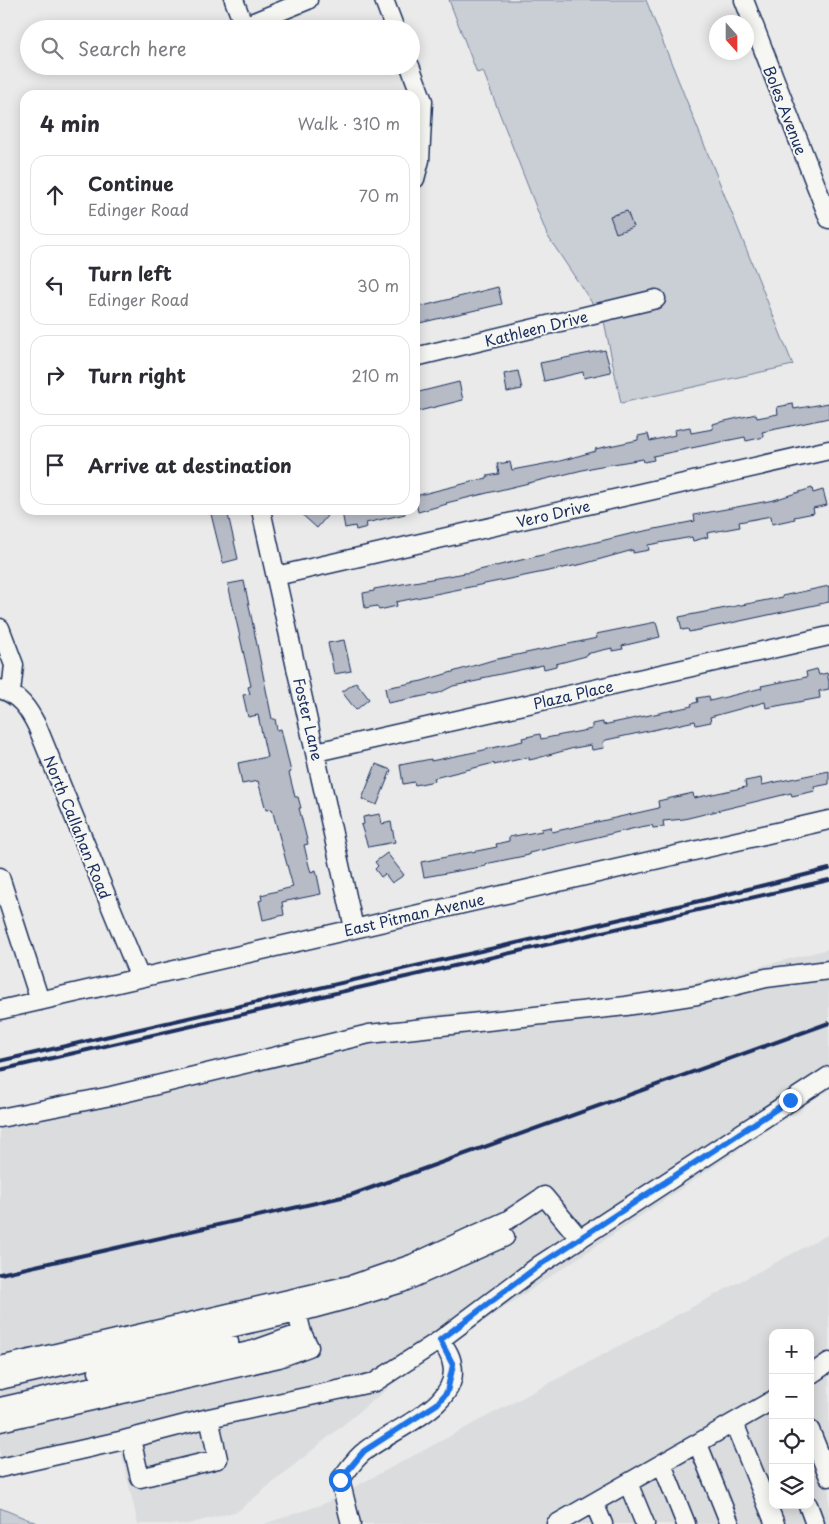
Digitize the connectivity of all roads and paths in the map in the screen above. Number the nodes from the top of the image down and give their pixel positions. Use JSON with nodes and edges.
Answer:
{"nodes":[{"id":1,"x":234,"y":0,"type":"edge"},
{"id":2,"x":308,"y":0,"type":"edge"},
{"id":3,"x":384,"y":0,"type":"edge"},
{"id":4,"x":744,"y":0,"type":"edge"},
{"id":5,"x":242,"y":20,"type":"edge"},
{"id":6,"x":259,"y":20,"type":"edge"},
{"id":7,"x":392,"y":20,"type":"edge"},
{"id":8,"x":413,"y":75,"type":"edge"},
{"id":9,"x":419,"y":90,"type":"edge"},
{"id":10,"x":420,"y":93,"type":"edge"},
{"id":11,"x":420,"y":160,"type":"edge"},
{"id":12,"x":829,"y":219,"type":"edge"},
{"id":13,"x":656,"y":299,"type":"dead end"},
{"id":14,"x":420,"y":356,"type":"edge"},
{"id":15,"x":829,"y":450,"type":"edge"},
{"id":16,"x":262,"y":515,"type":"edge"},
{"id":17,"x":276,"y":576,"type":"junction"},
{"id":18,"x":0,"y":629,"type":"edge"},
{"id":19,"x":829,"y":636,"type":"edge"},
{"id":20,"x":6,"y":691,"type":"edge"},
{"id":21,"x":316,"y":752,"type":"junction"},
{"id":22,"x":829,"y":820,"type":"edge"},
{"id":23,"x":0,"y":877,"type":"edge"},
{"id":24,"x":354,"y":928,"type":"junction"},
{"id":25,"x":829,"y":970,"type":"edge"},
{"id":26,"x":140,"y":978,"type":"junction"},
{"id":27,"x":40,"y":1001,"type":"junction"},
{"id":28,"x":0,"y":1010,"type":"edge"},
{"id":29,"x":829,"y":1076,"type":"edge"},
{"id":30,"x":0,"y":1118,"type":"edge"},
{"id":31,"x":505,"y":1237,"type":"dead end"},
{"id":32,"x":580,"y":1239,"type":"junction"},
{"id":33,"x":296,"y":1313,"type":"junction"},
{"id":34,"x":302,"y":1334,"type":"junction"},
{"id":35,"x":444,"y":1347,"type":"junction"},
{"id":36,"x":230,"y":1355,"type":"junction"},
{"id":37,"x":0,"y":1366,"type":"edge"},
{"id":38,"x":828,"y":1367,"type":"edge"},
{"id":39,"x":812,"y":1374,"type":"edge"},
{"id":40,"x":0,"y":1380,"type":"edge"},
{"id":41,"x":0,"y":1394,"type":"edge"},
{"id":42,"x":0,"y":1407,"type":"edge"},
{"id":43,"x":769,"y":1407,"type":"edge"},
{"id":44,"x":209,"y":1418,"type":"junction"},
{"id":45,"x":0,"y":1422,"type":"edge"},
{"id":46,"x":734,"y":1424,"type":"junction"},
{"id":47,"x":131,"y":1439,"type":"junction"},
{"id":48,"x":814,"y":1440,"type":"edge"},
{"id":49,"x":698,"y":1444,"type":"junction"},
{"id":50,"x":662,"y":1464,"type":"junction"},
{"id":51,"x":0,"y":1468,"type":"edge"},
{"id":52,"x":829,"y":1476,"type":"edge"},
{"id":53,"x":628,"y":1483,"type":"junction"},
{"id":54,"x":594,"y":1503,"type":"junction"},
{"id":55,"x":809,"y":1509,"type":"edge"},
{"id":56,"x":351,"y":1524,"type":"edge"},
{"id":57,"x":556,"y":1524,"type":"edge"},
{"id":58,"x":603,"y":1524,"type":"edge"},
{"id":59,"x":645,"y":1524,"type":"edge"},
{"id":60,"x":686,"y":1524,"type":"edge"},
{"id":61,"x":730,"y":1524,"type":"edge"},
{"id":62,"x":775,"y":1524,"type":"edge"},
{"id":63,"x":815,"y":1524,"type":"edge"}],
"edges":[{"from":1,"to":5,"type":"street"},
{"from":2,"to":6,"type":"street"},
{"from":3,"to":7,"type":"street"},
{"from":4,"to":12,"type":"street","name":"Boles Avenue"},
{"from":8,"to":9,"type":"street"},
{"from":10,"to":11,"type":"street"},
{"from":13,"to":14,"type":"street","name":"Kathleen Drive"},
{"from":15,"to":17,"type":"street","name":"Vero Drive"},
{"from":16,"to":17,"type":"street","name":"Foster Lane"},
{"from":17,"to":21,"type":"street","name":"Foster Lane"},
{"from":18,"to":20,"type":"street"},
{"from":19,"to":21,"type":"street","name":"Plaza Place"},
{"from":20,"to":26,"type":"street","name":"North Callahan Road"},
{"from":21,"to":24,"type":"street","name":"Foster Lane"},
{"from":22,"to":24,"type":"street","name":"East Pitman Avenue"},
{"from":23,"to":27,"type":"street"},
{"from":24,"to":26,"type":"street","name":"East Pitman Avenue"},
{"from":25,"to":30,"type":"street"},
{"from":26,"to":27,"type":"street","name":"East Pitman Avenue"},
{"from":27,"to":28,"type":"street","name":"East Pitman Avenue"},
{"from":29,"to":32,"type":"street"},
{"from":31,"to":33,"type":"street"},
{"from":32,"to":35,"type":"street"},
{"from":32,"to":37,"type":"street"},
{"from":33,"to":34,"type":"street"},
{"from":33,"to":40,"type":"street"},
{"from":34,"to":36,"type":"street"},
{"from":34,"to":45,"type":"street"},
{"from":35,"to":44,"type":"street"},
{"from":35,"to":56,"type":"street"},
{"from":36,"to":41,"type":"street"},
{"from":36,"to":42,"type":"street"},
{"from":38,"to":39,"type":"street"},
{"from":43,"to":46,"type":"street"},
{"from":44,"to":47,"type":"street"},
{"from":44,"to":47,"type":"street"},
{"from":46,"to":49,"type":"street"},
{"from":46,"to":62,"type":"street"},
{"from":47,"to":51,"type":"street"},
{"from":48,"to":52,"type":"street"},
{"from":49,"to":50,"type":"street"},
{"from":49,"to":61,"type":"street"},
{"from":50,"to":53,"type":"street"},
{"from":50,"to":60,"type":"street"},
{"from":53,"to":54,"type":"street"},
{"from":53,"to":59,"type":"street"},
{"from":54,"to":57,"type":"street"},
{"from":54,"to":58,"type":"street"},
{"from":55,"to":63,"type":"street"}]}
